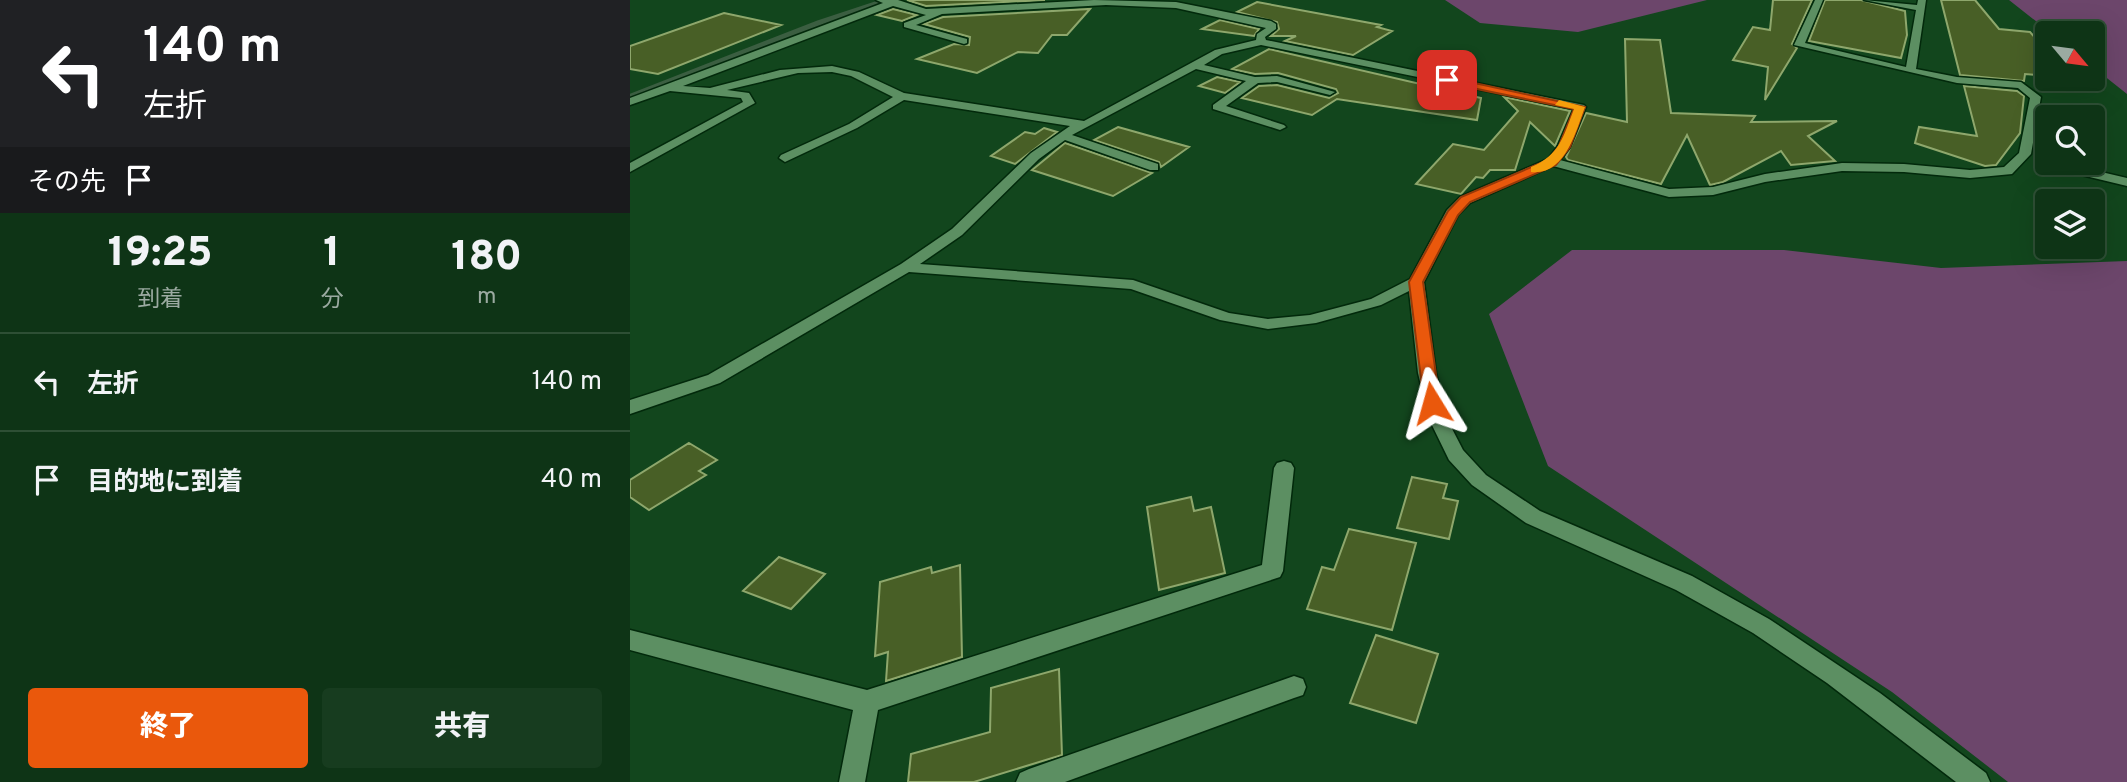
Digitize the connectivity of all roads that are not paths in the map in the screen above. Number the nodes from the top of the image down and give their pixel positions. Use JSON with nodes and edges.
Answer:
{"nodes":[{"id":1,"x":873,"y":0,"type":"edge"},
{"id":2,"x":1819,"y":0,"type":"edge"},
{"id":3,"x":1868,"y":0,"type":"edge"},
{"id":4,"x":888,"y":1,"type":"edge"},
{"id":5,"x":1921,"y":4,"type":"edge"},
{"id":6,"x":942,"y":11,"type":"junction"},
{"id":7,"x":964,"y":41,"type":"dead end"},
{"id":8,"x":1261,"y":42,"type":"junction"},
{"id":9,"x":1192,"y":65,"type":"junction"},
{"id":10,"x":1910,"y":71,"type":"junction"},
{"id":11,"x":1255,"y":80,"type":"junction"},
{"id":12,"x":659,"y":85,"type":"junction"},
{"id":13,"x":714,"y":90,"type":"junction"},
{"id":14,"x":630,"y":91,"type":"edge"},
{"id":15,"x":1330,"y":92,"type":"dead end"},
{"id":16,"x":902,"y":96,"type":"junction"},
{"id":17,"x":630,"y":102,"type":"edge"},
{"id":18,"x":1080,"y":124,"type":"junction"},
{"id":19,"x":1280,"y":127,"type":"dead end"},
{"id":20,"x":1064,"y":136,"type":"junction"},
{"id":21,"x":2025,"y":154,"type":"junction"},
{"id":22,"x":785,"y":158,"type":"dead end"},
{"id":23,"x":2035,"y":158,"type":"edge"},
{"id":24,"x":1552,"y":162,"type":"junction"},
{"id":25,"x":1154,"y":167,"type":"dead end"},
{"id":26,"x":630,"y":169,"type":"edge"},
{"id":27,"x":2098,"y":175,"type":"edge"},
{"id":28,"x":2127,"y":182,"type":"edge"},
{"id":29,"x":906,"y":267,"type":"junction"},
{"id":30,"x":1416,"y":282,"type":"junction"},
{"id":31,"x":630,"y":408,"type":"edge"},
{"id":32,"x":1284,"y":468,"type":"dead end"},
{"id":33,"x":630,"y":640,"type":"edge"},
{"id":34,"x":1294,"y":687,"type":"dead end"},
{"id":35,"x":867,"y":702,"type":"junction"},
{"id":36,"x":852,"y":782,"type":"edge"},
{"id":37,"x":1029,"y":782,"type":"edge"},
{"id":38,"x":1977,"y":782,"type":"edge"}],
"edges":[{"from":1,"to":12,"type":"street"},
{"from":2,"to":10,"type":"street"},
{"from":3,"to":5,"type":"street"},
{"from":4,"to":6,"type":"street"},
{"from":4,"to":12,"type":"street"},
{"from":5,"to":10,"type":"street"},
{"from":6,"to":7,"type":"street"},
{"from":6,"to":8,"type":"street"},
{"from":8,"to":9,"type":"street"},
{"from":8,"to":24,"type":"street"},
{"from":9,"to":11,"type":"street"},
{"from":9,"to":18,"type":"street"},
{"from":10,"to":21,"type":"street"},
{"from":11,"to":15,"type":"street"},
{"from":11,"to":19,"type":"street"},
{"from":12,"to":13,"type":"street"},
{"from":12,"to":14,"type":"street"},
{"from":12,"to":17,"type":"street"},
{"from":13,"to":16,"type":"street"},
{"from":13,"to":26,"type":"street"},
{"from":16,"to":18,"type":"street"},
{"from":16,"to":22,"type":"street"},
{"from":18,"to":20,"type":"street"},
{"from":20,"to":25,"type":"street"},
{"from":20,"to":29,"type":"street"},
{"from":21,"to":23,"type":"street"},
{"from":21,"to":24,"type":"street"},
{"from":24,"to":30,"type":"street"},
{"from":27,"to":28,"type":"street"},
{"from":29,"to":30,"type":"street"},
{"from":29,"to":31,"type":"street"},
{"from":30,"to":38,"type":"street"},
{"from":32,"to":35,"type":"street"},
{"from":33,"to":35,"type":"street"},
{"from":34,"to":37,"type":"street"},
{"from":35,"to":36,"type":"street"}]}
